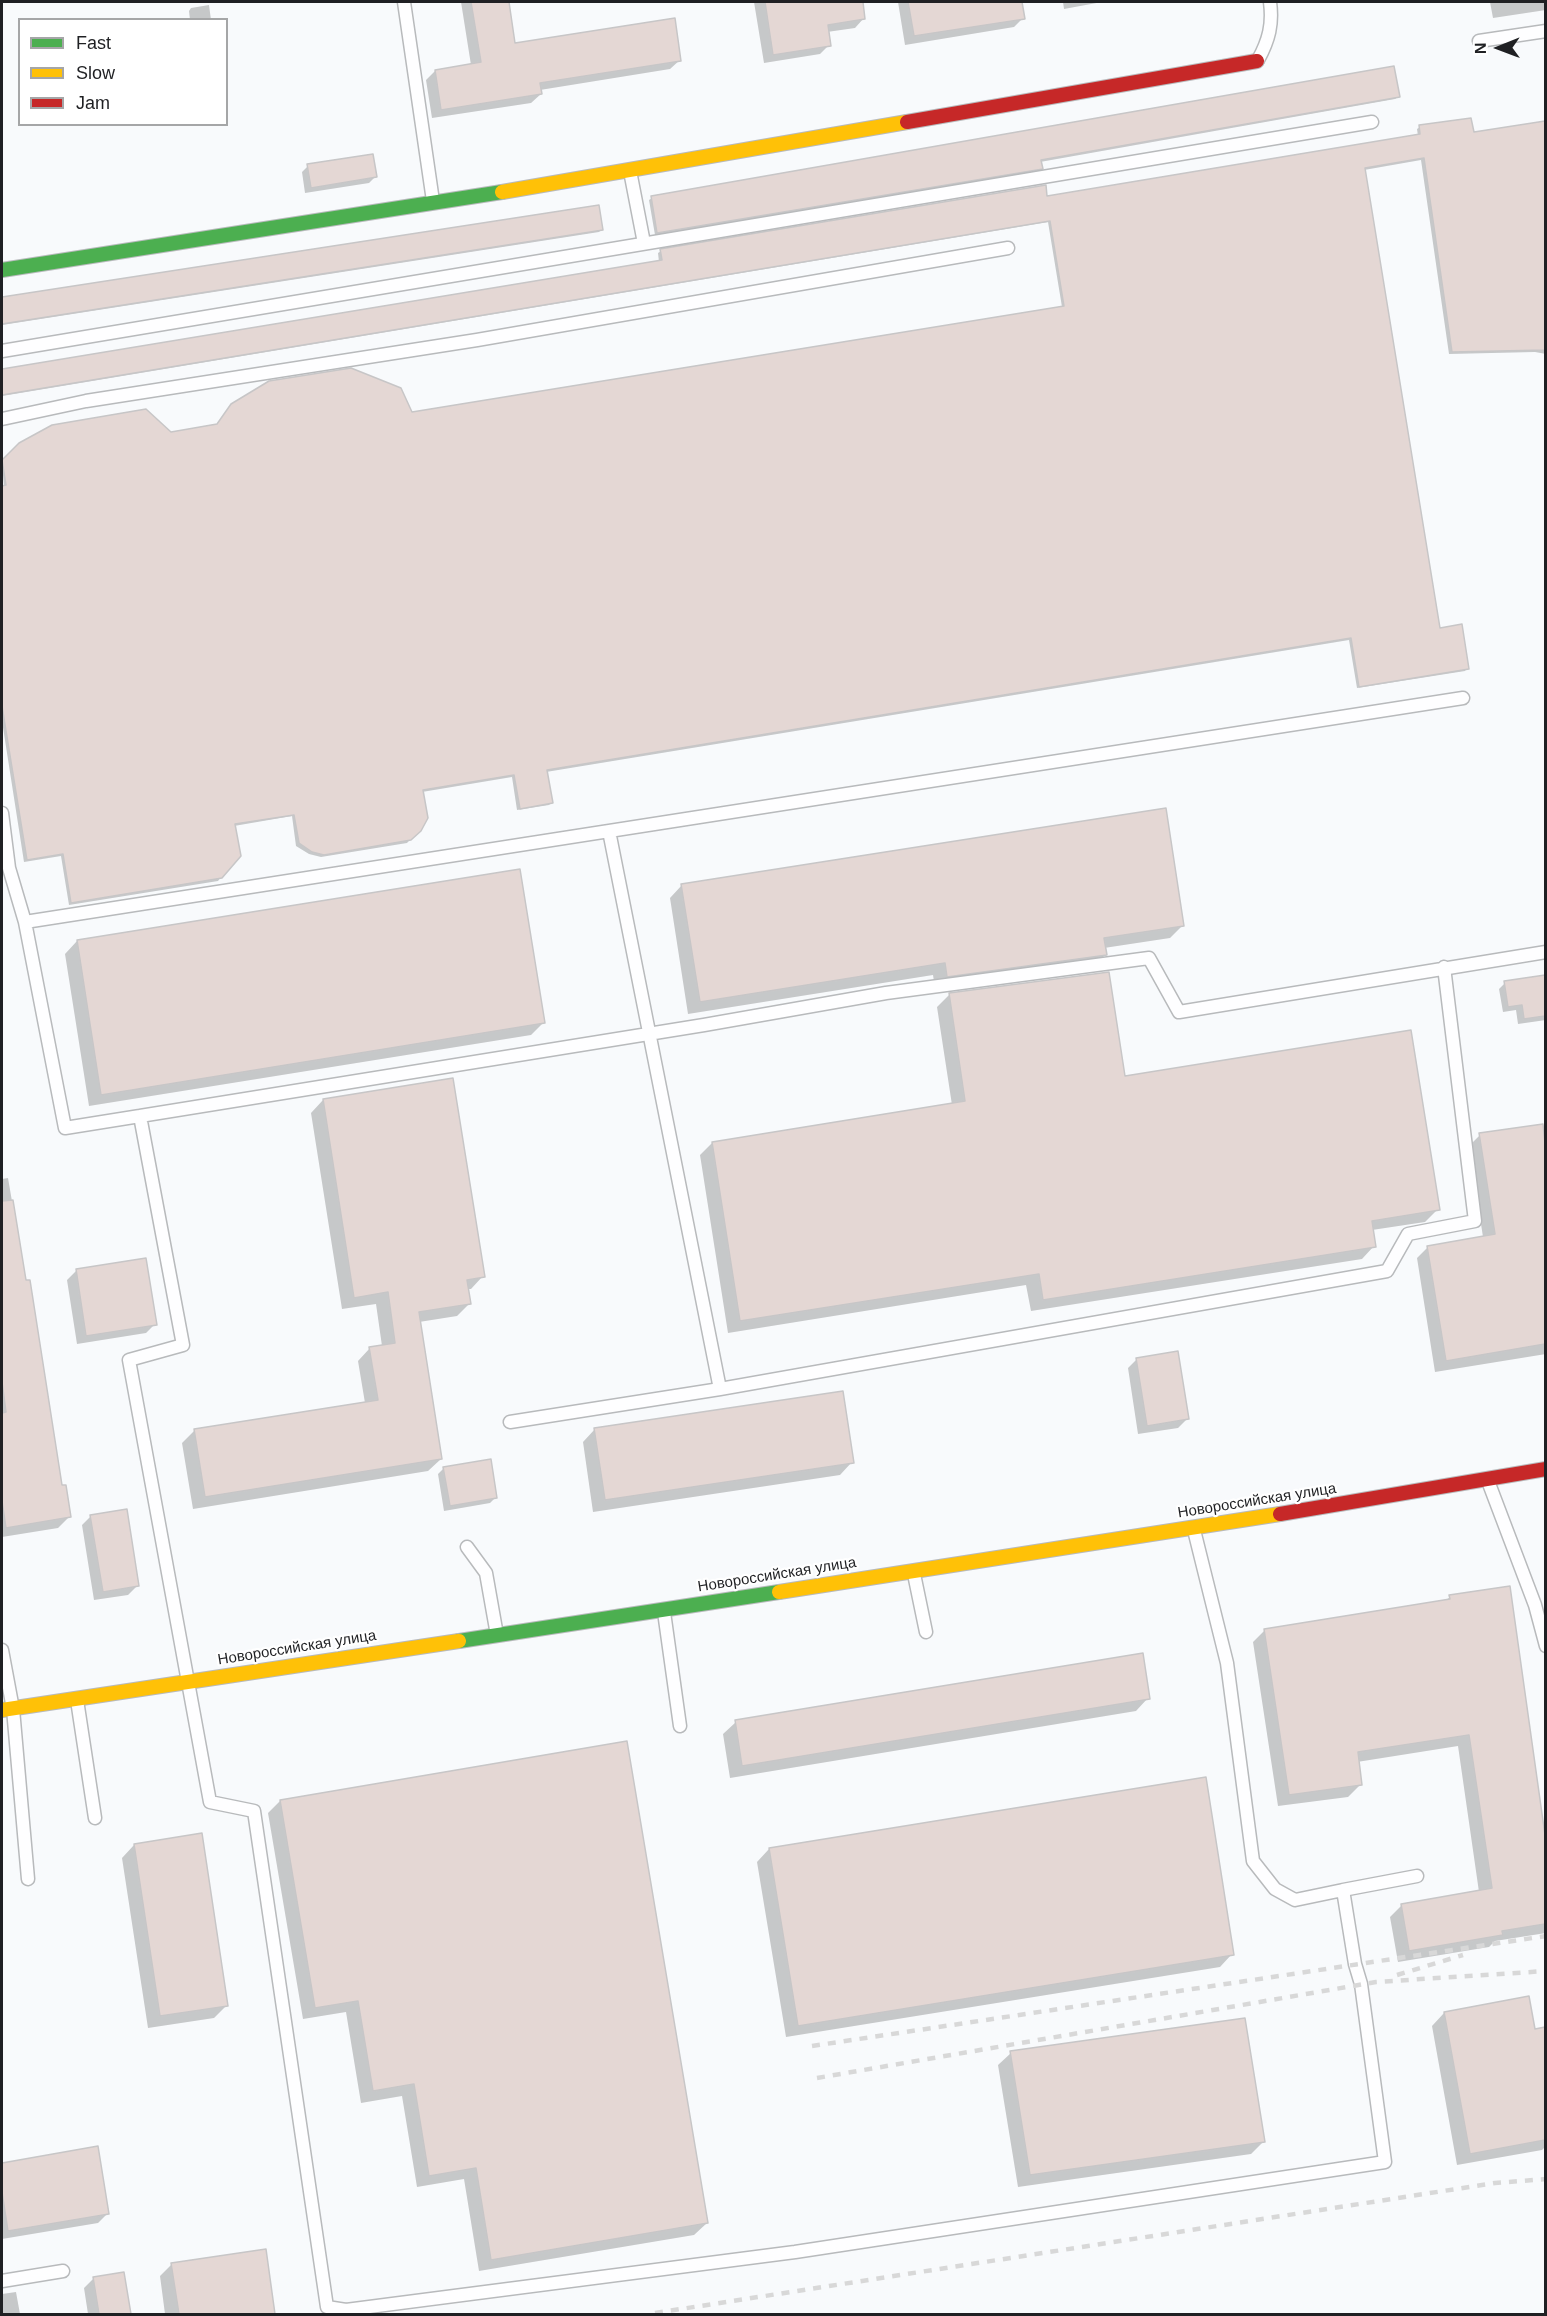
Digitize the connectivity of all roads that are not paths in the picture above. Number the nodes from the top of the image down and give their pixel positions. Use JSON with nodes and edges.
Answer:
{"nodes":[{"id":1,"x":404,"y":2,"type":"edge"},
{"id":2,"x":1270,"y":2,"type":"edge"},
{"id":3,"x":1545,"y":31,"type":"edge"},
{"id":4,"x":1479,"y":41,"type":"dead end"},
{"id":5,"x":1257,"y":61,"type":"joint"},
{"id":6,"x":1372,"y":122,"type":"dead end"},
{"id":7,"x":630,"y":170,"type":"junction"},
{"id":8,"x":433,"y":203,"type":"junction"},
{"id":9,"x":644,"y":243,"type":"junction"},
{"id":10,"x":1008,"y":248,"type":"dead end"},
{"id":11,"x":2,"y":270,"type":"edge"},
{"id":12,"x":2,"y":351,"type":"edge"},
{"id":13,"x":2,"y":419,"type":"edge"},
{"id":14,"x":1463,"y":698,"type":"dead end"},
{"id":15,"x":2,"y":813,"type":"edge"},
{"id":16,"x":609,"y":831,"type":"junction"},
{"id":17,"x":25,"y":922,"type":"junction"},
{"id":18,"x":1545,"y":952,"type":"edge"},
{"id":19,"x":1444,"y":967,"type":"junction"},
{"id":20,"x":648,"y":1034,"type":"junction"},
{"id":21,"x":140,"y":1116,"type":"junction"},
{"id":22,"x":720,"y":1389,"type":"junction"},
{"id":23,"x":510,"y":1422,"type":"dead end"},
{"id":24,"x":1545,"y":1469,"type":"edge"},
{"id":25,"x":1488,"y":1480,"type":"junction"},
{"id":26,"x":1194,"y":1528,"type":"junction"},
{"id":27,"x":467,"y":1547,"type":"dead end"},
{"id":28,"x":913,"y":1571,"type":"junction"},
{"id":29,"x":664,"y":1609,"type":"junction"},
{"id":30,"x":926,"y":1632,"type":"dead end"},
{"id":31,"x":497,"y":1635,"type":"junction"},
{"id":32,"x":1545,"y":1646,"type":"edge"},
{"id":33,"x":2,"y":1650,"type":"edge"},
{"id":34,"x":189,"y":1681,"type":"junction"},
{"id":35,"x":77,"y":1699,"type":"junction"},
{"id":36,"x":5,"y":1711,"type":"edge"},
{"id":37,"x":680,"y":1726,"type":"dead end"},
{"id":38,"x":95,"y":1818,"type":"dead end"},
{"id":39,"x":1417,"y":1876,"type":"dead end"},
{"id":40,"x":28,"y":1879,"type":"dead end"},
{"id":41,"x":1343,"y":1890,"type":"junction"},
{"id":42,"x":63,"y":2271,"type":"dead end"},
{"id":43,"x":2,"y":2281,"type":"edge"}],
"edges":[{"from":1,"to":8,"type":"lane"},
{"from":2,"to":5,"type":"lane"},
{"from":3,"to":4,"type":"lane"},
{"from":5,"to":7,"type":"street"},
{"from":6,"to":9,"type":"lane"},
{"from":7,"to":8,"type":"street"},
{"from":7,"to":9,"type":"lane"},
{"from":8,"to":11,"type":"street"},
{"from":9,"to":12,"type":"lane"},
{"from":10,"to":13,"type":"lane"},
{"from":14,"to":16,"type":"lane"},
{"from":15,"to":17,"type":"lane"},
{"from":16,"to":17,"type":"lane"},
{"from":16,"to":20,"type":"lane"},
{"from":17,"to":21,"type":"lane"},
{"from":18,"to":19,"type":"lane"},
{"from":19,"to":20,"type":"lane"},
{"from":19,"to":22,"type":"lane"},
{"from":20,"to":21,"type":"lane"},
{"from":20,"to":22,"type":"lane"},
{"from":21,"to":34,"type":"lane"},
{"from":22,"to":23,"type":"lane"},
{"from":24,"to":25,"type":"street","name":"Новороссийская улица"},
{"from":25,"to":26,"type":"street","name":"Новороссийская улица"},
{"from":25,"to":32,"type":"lane"},
{"from":26,"to":28,"type":"street","name":"Новороссийская улица"},
{"from":26,"to":41,"type":"lane"},
{"from":27,"to":31,"type":"lane"},
{"from":28,"to":29,"type":"street","name":"Новороссийская улица"},
{"from":28,"to":30,"type":"lane"},
{"from":29,"to":31,"type":"street","name":"Новороссийская улица"},
{"from":29,"to":37,"type":"lane"},
{"from":31,"to":34,"type":"street","name":"Новороссийская улица"},
{"from":33,"to":36,"type":"lane"},
{"from":34,"to":35,"type":"street","name":"Новороссийская улица"},
{"from":34,"to":41,"type":"lane"},
{"from":35,"to":36,"type":"street","name":"Новороссийская улица"},
{"from":35,"to":38,"type":"lane"},
{"from":36,"to":40,"type":"lane"},
{"from":39,"to":41,"type":"lane"},
{"from":42,"to":43,"type":"lane"}]}
